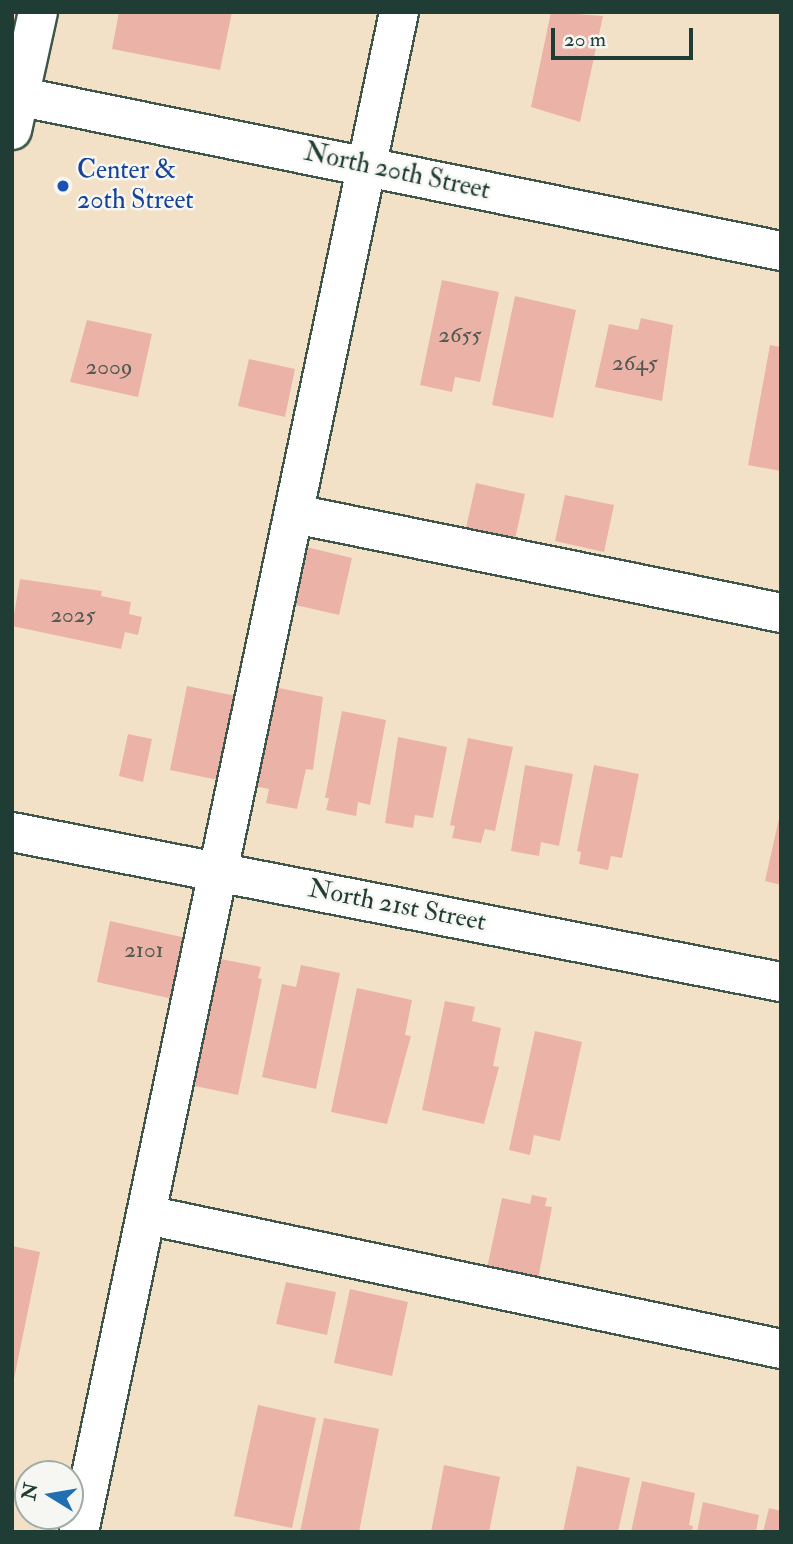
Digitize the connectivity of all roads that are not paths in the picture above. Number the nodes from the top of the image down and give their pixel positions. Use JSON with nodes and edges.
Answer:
{"nodes":[{"id":1,"x":38,"y":12,"type":"edge"},
{"id":2,"x":398,"y":12,"type":"edge"},
{"id":3,"x":15,"y":107,"type":"edge"},
{"id":4,"x":364,"y":165,"type":"junction"},
{"id":5,"x":781,"y":251,"type":"edge"},
{"id":6,"x":295,"y":514,"type":"junction"},
{"id":7,"x":781,"y":612,"type":"edge"},
{"id":8,"x":12,"y":832,"type":"edge"},
{"id":9,"x":217,"y":871,"type":"junction"},
{"id":10,"x":781,"y":982,"type":"edge"},
{"id":11,"x":148,"y":1215,"type":"junction"},
{"id":12,"x":781,"y":1349,"type":"edge"},
{"id":13,"x":79,"y":1532,"type":"edge"}],
"edges":[{"from":1,"to":3,"type":"street"},
{"from":2,"to":4,"type":"street"},
{"from":3,"to":4,"type":"street","name":"North 20th Street"},
{"from":4,"to":5,"type":"street","name":"North 20th Street"},
{"from":4,"to":6,"type":"street"},
{"from":6,"to":7,"type":"street"},
{"from":6,"to":9,"type":"street"},
{"from":8,"to":9,"type":"street","name":"North 21st Street"},
{"from":9,"to":10,"type":"street","name":"North 21st Street"},
{"from":9,"to":11,"type":"street"},
{"from":11,"to":12,"type":"street"},
{"from":11,"to":13,"type":"street"}]}
